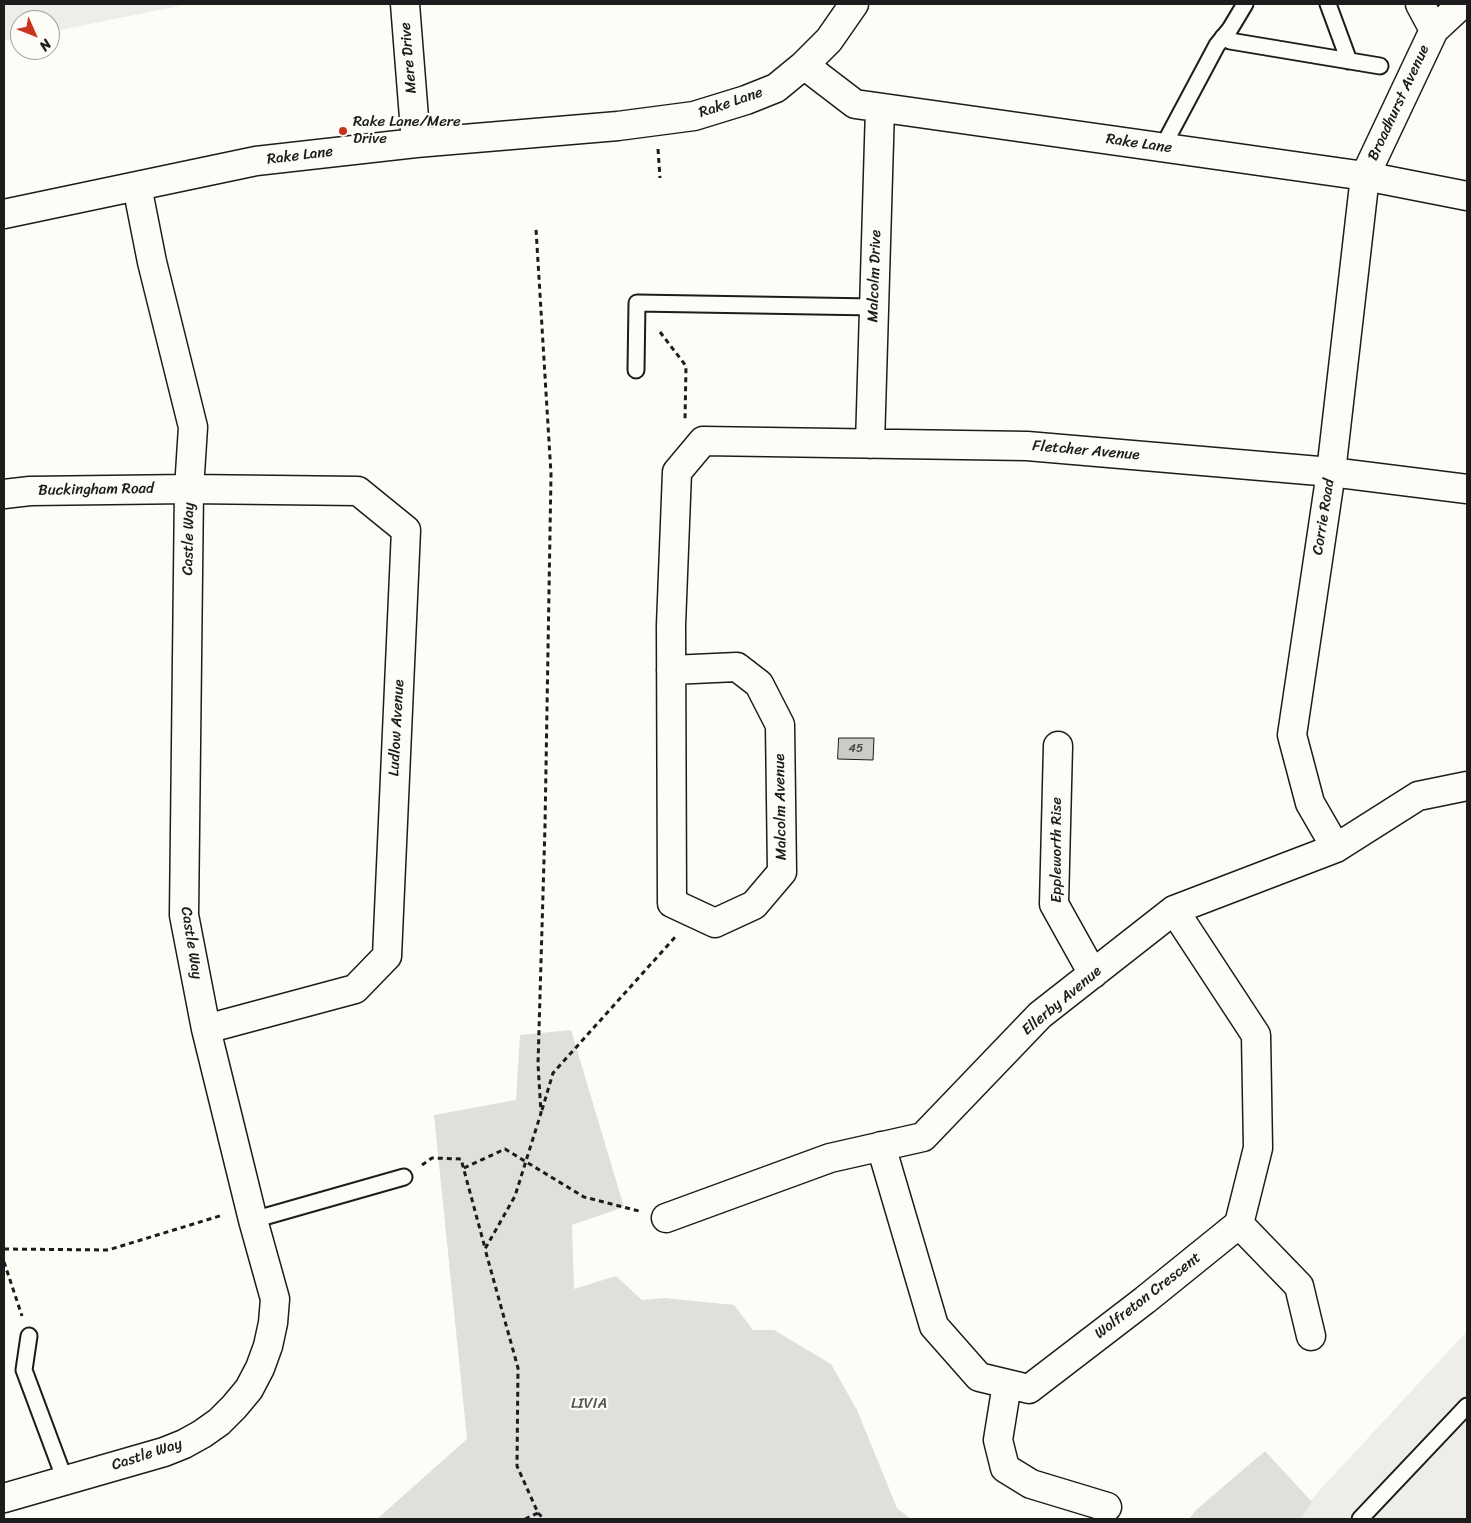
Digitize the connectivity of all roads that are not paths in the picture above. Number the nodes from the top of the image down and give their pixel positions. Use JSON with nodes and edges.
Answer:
{"nodes":[{"id":1,"x":404,"y":4,"type":"edge"},
{"id":2,"x":854,"y":4,"type":"edge"},
{"id":3,"x":1245,"y":4,"type":"edge"},
{"id":4,"x":1328,"y":4,"type":"edge"},
{"id":5,"x":1420,"y":4,"type":"edge"},
{"id":6,"x":1462,"y":4,"type":"edge"},
{"id":7,"x":1434,"y":30,"type":"junction"},
{"id":8,"x":1223,"y":37,"type":"junction"},
{"id":9,"x":1350,"y":61,"type":"junction"},
{"id":10,"x":804,"y":65,"type":"junction"},
{"id":11,"x":1380,"y":66,"type":"dead end"},
{"id":12,"x":880,"y":108,"type":"junction"},
{"id":13,"x":416,"y":143,"type":"junction"},
{"id":14,"x":1168,"y":148,"type":"junction"},
{"id":15,"x":1365,"y":176,"type":"junction"},
{"id":16,"x":136,"y":186,"type":"junction"},
{"id":17,"x":1467,"y":196,"type":"edge"},
{"id":18,"x":4,"y":214,"type":"edge"},
{"id":19,"x":874,"y":308,"type":"junction"},
{"id":20,"x":636,"y":370,"type":"dead end"},
{"id":21,"x":870,"y":444,"type":"junction"},
{"id":22,"x":698,"y":447,"type":"joint"},
{"id":23,"x":1331,"y":472,"type":"junction"},
{"id":24,"x":189,"y":489,"type":"junction"},
{"id":25,"x":1467,"y":489,"type":"edge"},
{"id":26,"x":4,"y":494,"type":"edge"},
{"id":27,"x":671,"y":670,"type":"junction"},
{"id":28,"x":1058,"y":746,"type":"dead end"},
{"id":29,"x":1467,"y":786,"type":"edge"},
{"id":30,"x":1336,"y":848,"type":"junction"},
{"id":31,"x":1174,"y":910,"type":"junction"},
{"id":32,"x":1093,"y":974,"type":"junction"},
{"id":33,"x":206,"y":1029,"type":"junction"},
{"id":34,"x":882,"y":1146,"type":"junction"},
{"id":35,"x":404,"y":1177,"type":"road end"},
{"id":36,"x":252,"y":1213,"type":"junction"},
{"id":37,"x":666,"y":1218,"type":"road end"},
{"id":38,"x":1240,"y":1224,"type":"junction"},
{"id":39,"x":29,"y":1336,"type":"road end"},
{"id":40,"x":1311,"y":1336,"type":"dead end"},
{"id":41,"x":1007,"y":1384,"type":"junction"},
{"id":42,"x":1467,"y":1406,"type":"edge"},
{"id":43,"x":65,"y":1480,"type":"junction"},
{"id":44,"x":4,"y":1498,"type":"edge"},
{"id":45,"x":1107,"y":1507,"type":"dead end"},
{"id":46,"x":1360,"y":1519,"type":"edge"}],
"edges":[{"from":1,"to":13,"type":"street","name":"Mere Drive"},
{"from":2,"to":10,"type":"street"},
{"from":3,"to":8,"type":"lane"},
{"from":4,"to":9,"type":"lane"},
{"from":5,"to":7,"type":"street","name":"Broadhurst Avenue"},
{"from":6,"to":7,"type":"street","name":"Broadhurst Avenue"},
{"from":7,"to":15,"type":"street","name":"Broadhurst Avenue"},
{"from":8,"to":9,"type":"lane"},
{"from":8,"to":14,"type":"lane"},
{"from":9,"to":11,"type":"lane"},
{"from":10,"to":12,"type":"street","name":"Rake Lane"},
{"from":10,"to":13,"type":"street","name":"Rake Lane"},
{"from":12,"to":14,"type":"street","name":"Rake Lane"},
{"from":12,"to":19,"type":"street","name":"Malcolm Drive"},
{"from":13,"to":16,"type":"street","name":"Rake Lane"},
{"from":14,"to":15,"type":"street","name":"Rake Lane"},
{"from":15,"to":17,"type":"street","name":"Rake Lane"},
{"from":15,"to":23,"type":"street","name":"Corrie Road"},
{"from":16,"to":18,"type":"street","name":"Rake Lane"},
{"from":16,"to":24,"type":"street","name":"Castle Way"},
{"from":19,"to":20,"type":"lane"},
{"from":19,"to":21,"type":"street","name":"Malcolm Drive"},
{"from":21,"to":22,"type":"street","name":"Fletcher Avenue"},
{"from":21,"to":23,"type":"street","name":"Fletcher Avenue"},
{"from":22,"to":27,"type":"street","name":"Malcolm Avenue"},
{"from":23,"to":25,"type":"street","name":"Fletcher Avenue"},
{"from":23,"to":30,"type":"street","name":"Corrie Road"},
{"from":24,"to":26,"type":"street","name":"Buckingham Road"},
{"from":24,"to":33,"type":"street","name":"Castle Way"},
{"from":24,"to":33,"type":"street","name":"Ludlow Avenue"},
{"from":27,"to":27,"type":"street","name":"Malcolm Avenue"},
{"from":28,"to":32,"type":"street","name":"Eppleworth Rise"},
{"from":29,"to":30,"type":"street","name":"Ellerby Avenue"},
{"from":30,"to":31,"type":"street","name":"Ellerby Avenue"},
{"from":31,"to":32,"type":"street","name":"Ellerby Avenue"},
{"from":31,"to":38,"type":"street"},
{"from":32,"to":34,"type":"street","name":"Ellerby Avenue"},
{"from":33,"to":36,"type":"street","name":"Castle Way"},
{"from":34,"to":37,"type":"street","name":"Ellerby Avenue"},
{"from":34,"to":41,"type":"street","name":"Wolfreton Crescent"},
{"from":35,"to":36,"type":"lane"},
{"from":36,"to":43,"type":"street","name":"Castle Way"},
{"from":38,"to":40,"type":"street"},
{"from":38,"to":41,"type":"street","name":"Wolfreton Crescent"},
{"from":39,"to":43,"type":"lane"},
{"from":41,"to":45,"type":"street"},
{"from":42,"to":46,"type":"lane"},
{"from":43,"to":44,"type":"street","name":"Castle Way"}]}
